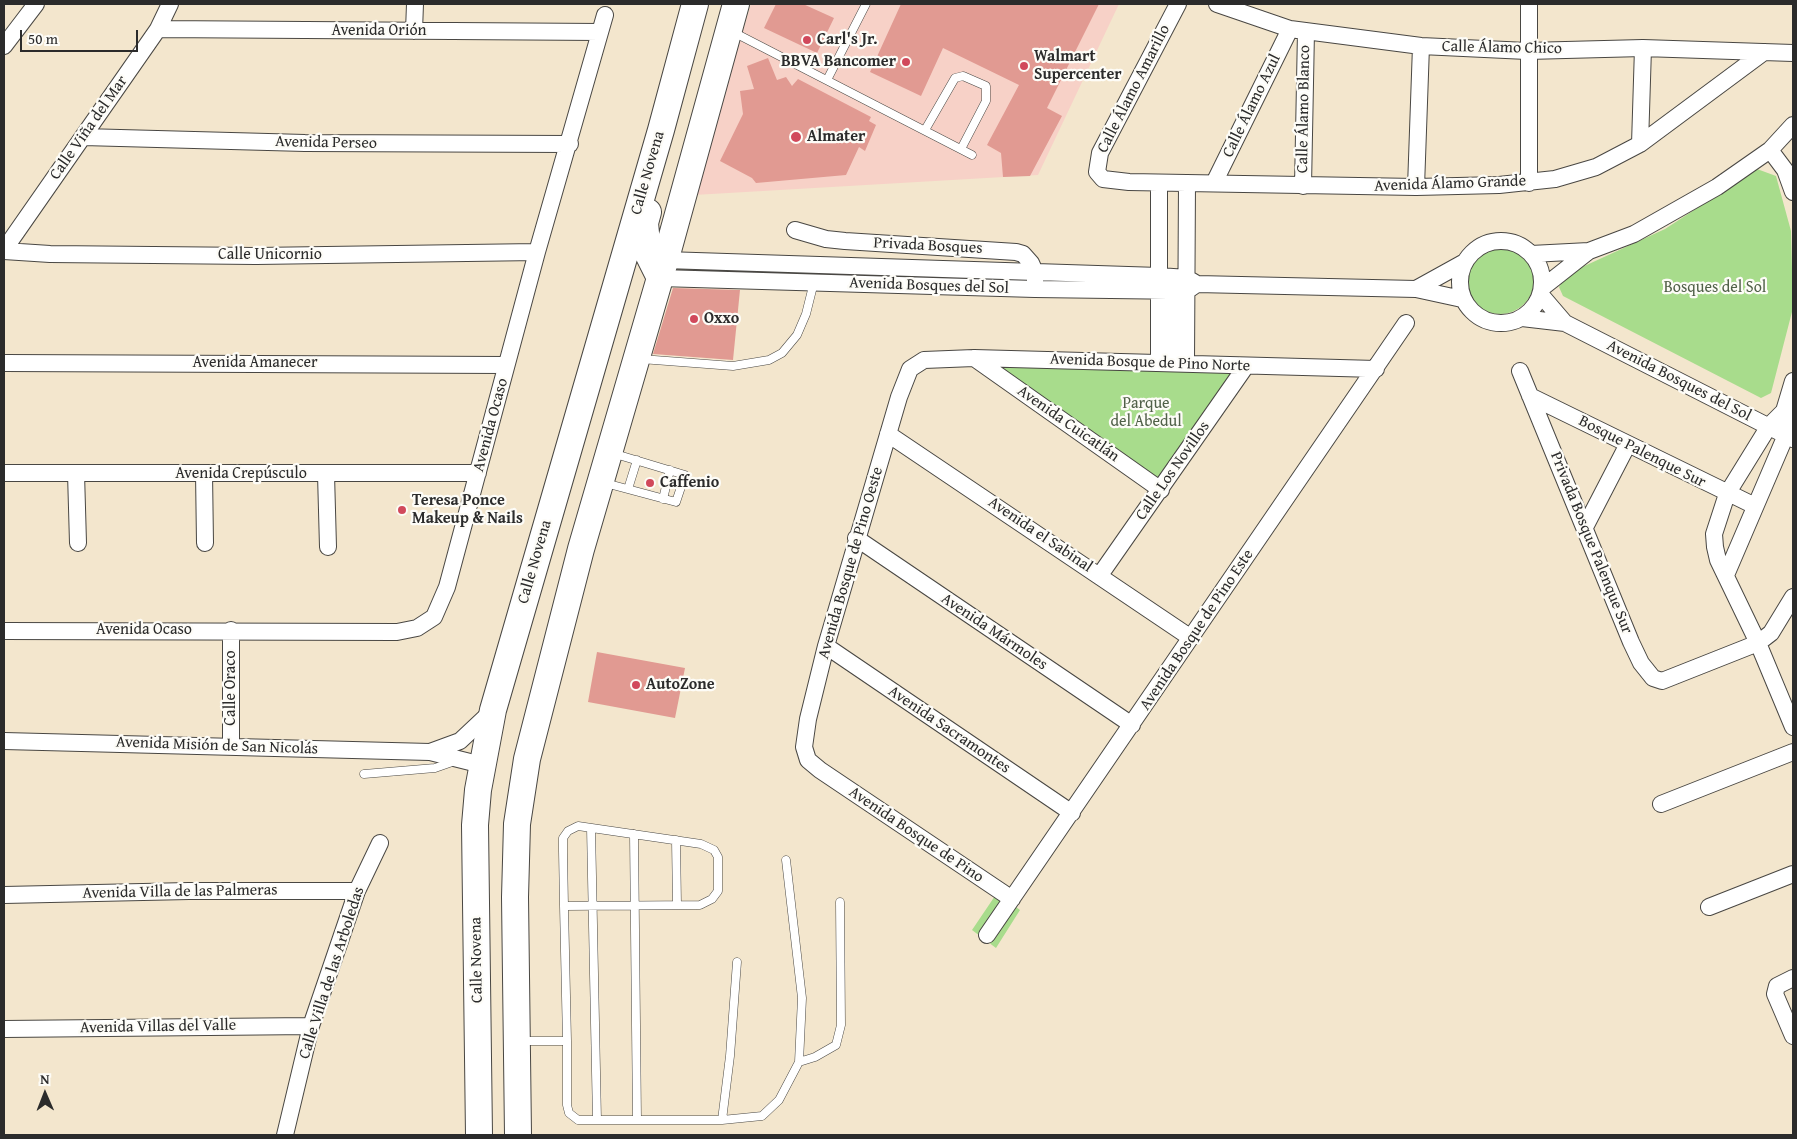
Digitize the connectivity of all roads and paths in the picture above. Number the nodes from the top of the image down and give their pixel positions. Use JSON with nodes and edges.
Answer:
{"nodes":[{"id":1,"x":36,"y":4,"type":"edge"},
{"id":2,"x":170,"y":4,"type":"edge"},
{"id":3,"x":416,"y":4,"type":"edge"},
{"id":4,"x":695,"y":4,"type":"edge"},
{"id":5,"x":736,"y":4,"type":"edge"},
{"id":6,"x":1178,"y":4,"type":"edge"},
{"id":7,"x":1217,"y":4,"type":"edge"},
{"id":8,"x":1529,"y":4,"type":"edge"},
{"id":9,"x":863,"y":5,"type":"edge"},
{"id":10,"x":605,"y":16,"type":"dead end"},
{"id":11,"x":9,"y":29,"type":"edge"},
{"id":12,"x":158,"y":30,"type":"junction"},
{"id":13,"x":729,"y":30,"type":"junction"},
{"id":14,"x":1298,"y":30,"type":"junction"},
{"id":15,"x":414,"y":31,"type":"junction"},
{"id":16,"x":600,"y":32,"type":"junction"},
{"id":17,"x":4,"y":46,"type":"edge"},
{"id":18,"x":1421,"y":46,"type":"junction"},
{"id":19,"x":1643,"y":48,"type":"junction"},
{"id":20,"x":1528,"y":51,"type":"junction"},
{"id":21,"x":1764,"y":52,"type":"junction"},
{"id":22,"x":1793,"y":53,"type":"edge"},
{"id":23,"x":827,"y":80,"type":"junction"},
{"id":24,"x":1793,"y":125,"type":"edge"},
{"id":25,"x":661,"y":130,"type":"junction"},
{"id":26,"x":925,"y":130,"type":"junction"},
{"id":27,"x":83,"y":137,"type":"junction"},
{"id":28,"x":570,"y":144,"type":"junction"},
{"id":29,"x":1640,"y":144,"type":"junction"},
{"id":30,"x":961,"y":149,"type":"junction"},
{"id":31,"x":1770,"y":150,"type":"junction"},
{"id":32,"x":972,"y":155,"type":"dead end"},
{"id":33,"x":1099,"y":176,"type":"joint"},
{"id":34,"x":1159,"y":183,"type":"junction"},
{"id":35,"x":1186,"y":183,"type":"junction"},
{"id":36,"x":1214,"y":183,"type":"junction"},
{"id":37,"x":1529,"y":183,"type":"junction"},
{"id":38,"x":1303,"y":186,"type":"junction"},
{"id":39,"x":1416,"y":187,"type":"junction"},
{"id":40,"x":1793,"y":192,"type":"edge"},
{"id":41,"x":795,"y":230,"type":"dead end"},
{"id":42,"x":4,"y":250,"type":"edge"},
{"id":43,"x":1589,"y":251,"type":"junction"},
{"id":44,"x":537,"y":252,"type":"junction"},
{"id":45,"x":1531,"y":254,"type":"junction"},
{"id":46,"x":1463,"y":263,"type":"junction"},
{"id":47,"x":663,"y":269,"type":"junction"},
{"id":48,"x":1035,"y":272,"type":"junction"},
{"id":49,"x":814,"y":282,"type":"junction"},
{"id":50,"x":1177,"y":285,"type":"junction"},
{"id":51,"x":1035,"y":289,"type":"junction"},
{"id":52,"x":1416,"y":289,"type":"junction"},
{"id":53,"x":1541,"y":292,"type":"junction"},
{"id":54,"x":1462,"y":299,"type":"junction"},
{"id":55,"x":1522,"y":318,"type":"junction"},
{"id":56,"x":1406,"y":323,"type":"dead end"},
{"id":57,"x":1565,"y":323,"type":"junction"},
{"id":58,"x":974,"y":358,"type":"junction"},
{"id":59,"x":636,"y":359,"type":"junction"},
{"id":60,"x":924,"y":360,"type":"joint"},
{"id":61,"x":1172,"y":362,"type":"junction"},
{"id":62,"x":4,"y":363,"type":"edge"},
{"id":63,"x":506,"y":365,"type":"junction"},
{"id":64,"x":1246,"y":366,"type":"junction"},
{"id":65,"x":1376,"y":369,"type":"junction"},
{"id":66,"x":1520,"y":371,"type":"dead end"},
{"id":67,"x":1793,"y":381,"type":"edge"},
{"id":68,"x":1530,"y":396,"type":"junction"},
{"id":69,"x":1784,"y":411,"type":"junction"},
{"id":70,"x":1769,"y":426,"type":"junction"},
{"id":71,"x":888,"y":434,"type":"junction"},
{"id":72,"x":1790,"y":437,"type":"edge"},
{"id":73,"x":1628,"y":444,"type":"junction"},
{"id":74,"x":610,"y":452,"type":"junction"},
{"id":75,"x":637,"y":460,"type":"junction"},
{"id":76,"x":670,"y":470,"type":"junction"},
{"id":77,"x":4,"y":473,"type":"edge"},
{"id":78,"x":76,"y":473,"type":"junction"},
{"id":79,"x":204,"y":473,"type":"junction"},
{"id":80,"x":326,"y":474,"type":"junction"},
{"id":81,"x":478,"y":474,"type":"junction"},
{"id":82,"x":601,"y":482,"type":"junction"},
{"id":83,"x":628,"y":489,"type":"junction"},
{"id":84,"x":1161,"y":490,"type":"junction"},
{"id":85,"x":1727,"y":494,"type":"junction"},
{"id":86,"x":663,"y":499,"type":"junction"},
{"id":87,"x":1755,"y":506,"type":"junction"},
{"id":88,"x":1586,"y":527,"type":"junction"},
{"id":89,"x":856,"y":538,"type":"junction"},
{"id":90,"x":78,"y":543,"type":"dead end"},
{"id":91,"x":204,"y":543,"type":"dead end"},
{"id":92,"x":328,"y":547,"type":"dead end"},
{"id":93,"x":1726,"y":574,"type":"junction"},
{"id":94,"x":1100,"y":575,"type":"junction"},
{"id":95,"x":1793,"y":597,"type":"edge"},
{"id":96,"x":231,"y":630,"type":"junction"},
{"id":97,"x":4,"y":631,"type":"edge"},
{"id":98,"x":1191,"y":638,"type":"junction"},
{"id":99,"x":1758,"y":643,"type":"junction"},
{"id":100,"x":826,"y":646,"type":"junction"},
{"id":101,"x":493,"y":710,"type":"junction"},
{"id":102,"x":1132,"y":725,"type":"junction"},
{"id":103,"x":1793,"y":727,"type":"edge"},
{"id":104,"x":4,"y":741,"type":"edge"},
{"id":105,"x":231,"y":747,"type":"junction"},
{"id":106,"x":430,"y":752,"type":"junction"},
{"id":107,"x":1793,"y":752,"type":"edge"},
{"id":108,"x":471,"y":762,"type":"junction"},
{"id":109,"x":820,"y":770,"type":"joint"},
{"id":110,"x":364,"y":774,"type":"dead end"},
{"id":111,"x":1661,"y":804,"type":"dead end"},
{"id":112,"x":1072,"y":813,"type":"junction"},
{"id":113,"x":592,"y":828,"type":"junction"},
{"id":114,"x":634,"y":834,"type":"junction"},
{"id":115,"x":676,"y":840,"type":"junction"},
{"id":116,"x":380,"y":843,"type":"dead end"},
{"id":117,"x":786,"y":860,"type":"dead end"},
{"id":118,"x":1793,"y":874,"type":"edge"},
{"id":119,"x":357,"y":891,"type":"junction"},
{"id":120,"x":4,"y":895,"type":"edge"},
{"id":121,"x":1012,"y":899,"type":"junction"},
{"id":122,"x":840,"y":902,"type":"dead end"},
{"id":123,"x":635,"y":905,"type":"junction"},
{"id":124,"x":677,"y":905,"type":"junction"},
{"id":125,"x":564,"y":906,"type":"junction"},
{"id":126,"x":594,"y":906,"type":"junction"},
{"id":127,"x":1709,"y":907,"type":"dead end"},
{"id":128,"x":987,"y":935,"type":"dead end"},
{"id":129,"x":737,"y":962,"type":"dead end"},
{"id":130,"x":1793,"y":978,"type":"edge"},
{"id":131,"x":311,"y":1026,"type":"junction"},
{"id":132,"x":4,"y":1029,"type":"edge"},
{"id":133,"x":1793,"y":1036,"type":"edge"},
{"id":134,"x":516,"y":1040,"type":"junction"},
{"id":135,"x":567,"y":1041,"type":"junction"},
{"id":136,"x":799,"y":1062,"type":"junction"},
{"id":137,"x":597,"y":1120,"type":"junction"},
{"id":138,"x":637,"y":1120,"type":"junction"},
{"id":139,"x":722,"y":1120,"type":"junction"},
{"id":140,"x":285,"y":1135,"type":"edge"},
{"id":141,"x":479,"y":1135,"type":"edge"},
{"id":142,"x":518,"y":1135,"type":"edge"}],
"edges":[{"from":1,"to":11,"type":"street"},
{"from":2,"to":12,"type":"street","name":"Calle Viña del Mar"},
{"from":3,"to":15,"type":"street"},
{"from":4,"to":25,"type":"main road","name":"Calle Novena"},
{"from":5,"to":13,"type":"main road"},
{"from":6,"to":33,"type":"street","name":"Calle Álamo Amarillo"},
{"from":7,"to":14,"type":"street","name":"Calle Álamo Chico"},
{"from":8,"to":20,"type":"street"},
{"from":9,"to":23,"type":"lane"},
{"from":10,"to":16,"type":"street","name":"Avenida Ocaso"},
{"from":11,"to":17,"type":"street"},
{"from":12,"to":15,"type":"street","name":"Avenida Orión"},
{"from":12,"to":27,"type":"street","name":"Calle Viña del Mar"},
{"from":13,"to":23,"type":"lane"},
{"from":13,"to":47,"type":"main road"},
{"from":14,"to":18,"type":"street","name":"Calle Álamo Chico"},
{"from":14,"to":36,"type":"street","name":"Calle Álamo Azul"},
{"from":14,"to":38,"type":"street","name":"Calle Álamo Blanco"},
{"from":15,"to":16,"type":"street","name":"Avenida Orión"},
{"from":16,"to":28,"type":"street","name":"Avenida Ocaso"},
{"from":18,"to":20,"type":"street","name":"Calle Álamo Chico"},
{"from":18,"to":39,"type":"street"},
{"from":19,"to":20,"type":"street","name":"Calle Álamo Chico"},
{"from":19,"to":21,"type":"street","name":"Calle Álamo Chico"},
{"from":19,"to":29,"type":"street"},
{"from":20,"to":37,"type":"street"},
{"from":21,"to":22,"type":"street","name":"Calle Álamo Chico"},
{"from":21,"to":29,"type":"street","name":"Avenida Álamo Grande"},
{"from":23,"to":26,"type":"lane"},
{"from":24,"to":31,"type":"street"},
{"from":25,"to":47,"type":"main road"},
{"from":25,"to":101,"type":"main road","name":"Calle Novena"},
{"from":26,"to":30,"type":"lane"},
{"from":26,"to":30,"type":"lane"},
{"from":27,"to":28,"type":"street","name":"Avenida Perseo"},
{"from":27,"to":42,"type":"street","name":"Calle Viña del Mar"},
{"from":28,"to":44,"type":"street","name":"Avenida Ocaso"},
{"from":29,"to":37,"type":"street","name":"Avenida Álamo Grande"},
{"from":30,"to":32,"type":"lane"},
{"from":31,"to":40,"type":"street"},
{"from":31,"to":43,"type":"street"},
{"from":33,"to":34,"type":"street","name":"Avenida Álamo Grande"},
{"from":34,"to":35,"type":"street","name":"Avenida Álamo Grande"},
{"from":34,"to":50,"type":"street"},
{"from":35,"to":36,"type":"street","name":"Avenida Álamo Grande"},
{"from":35,"to":50,"type":"street"},
{"from":36,"to":38,"type":"street","name":"Avenida Álamo Grande"},
{"from":37,"to":39,"type":"street","name":"Avenida Álamo Grande"},
{"from":38,"to":39,"type":"street","name":"Avenida Álamo Grande"},
{"from":41,"to":48,"type":"street","name":"Privada Bosques"},
{"from":42,"to":44,"type":"street","name":"Calle Unicornio"},
{"from":43,"to":45,"type":"street"},
{"from":43,"to":53,"type":"street"},
{"from":44,"to":63,"type":"street","name":"Avenida Ocaso"},
{"from":45,"to":46,"type":"street"},
{"from":45,"to":53,"type":"street"},
{"from":46,"to":52,"type":"street"},
{"from":46,"to":54,"type":"street"},
{"from":47,"to":48,"type":"street","name":"Avenida Bosques del Sol"},
{"from":47,"to":49,"type":"street","name":"Avenida Bosques del Sol"},
{"from":47,"to":59,"type":"main road"},
{"from":48,"to":50,"type":"street","name":"Avenida Bosques del Sol"},
{"from":48,"to":51,"type":"street"},
{"from":49,"to":51,"type":"street","name":"Avenida Bosques del Sol"},
{"from":49,"to":59,"type":"lane"},
{"from":50,"to":51,"type":"street","name":"Avenida Bosques del Sol"},
{"from":50,"to":52,"type":"street","name":"Avenida Bosques del Sol"},
{"from":50,"to":61,"type":"street"},
{"from":50,"to":61,"type":"street"},
{"from":52,"to":54,"type":"street","name":"Avenida Bosques del Sol"},
{"from":53,"to":55,"type":"street"},
{"from":53,"to":57,"type":"street","name":"Avenida Bosques del Sol"},
{"from":54,"to":55,"type":"street"},
{"from":55,"to":57,"type":"street","name":"Avenida Bosques del Sol"},
{"from":56,"to":65,"type":"street","name":"Avenida Bosque de Pino Este"},
{"from":57,"to":70,"type":"street","name":"Avenida Bosques del Sol"},
{"from":58,"to":60,"type":"street","name":"Avenida Bosque de Pino Norte"},
{"from":58,"to":61,"type":"street","name":"Avenida Bosque de Pino Norte"},
{"from":58,"to":84,"type":"street","name":"Avenida Cuicatlán"},
{"from":59,"to":74,"type":"main road"},
{"from":60,"to":71,"type":"street","name":"Avenida Bosque de Pino Oeste"},
{"from":61,"to":64,"type":"street","name":"Avenida Bosque de Pino Norte"},
{"from":62,"to":63,"type":"street","name":"Avenida Amanecer"},
{"from":63,"to":81,"type":"street","name":"Avenida Ocaso"},
{"from":64,"to":65,"type":"street","name":"Avenida Bosque de Pino Norte"},
{"from":64,"to":84,"type":"street","name":"Calle Los Novillos"},
{"from":65,"to":98,"type":"street","name":"Avenida Bosque de Pino Este"},
{"from":66,"to":68,"type":"street","name":"Privada Bosque Palenque Sur"},
{"from":67,"to":69,"type":"street"},
{"from":68,"to":73,"type":"street","name":"Bosque Palenque Sur"},
{"from":68,"to":88,"type":"street","name":"Privada Bosque Palenque Sur"},
{"from":69,"to":70,"type":"street"},
{"from":69,"to":72,"type":"street"},
{"from":70,"to":72,"type":"street","name":"Avenida Bosques del Sol"},
{"from":70,"to":85,"type":"street"},
{"from":71,"to":89,"type":"street","name":"Avenida Bosque de Pino Oeste"},
{"from":71,"to":94,"type":"street","name":"Avenida el Sabinal"},
{"from":72,"to":87,"type":"street"},
{"from":73,"to":85,"type":"street","name":"Bosque Palenque Sur"},
{"from":73,"to":88,"type":"street"},
{"from":74,"to":75,"type":"lane"},
{"from":74,"to":82,"type":"main road"},
{"from":75,"to":76,"type":"lane"},
{"from":75,"to":83,"type":"lane"},
{"from":76,"to":86,"type":"lane"},
{"from":76,"to":86,"type":"lane"},
{"from":77,"to":78,"type":"street","name":"Avenida Crepúsculo"},
{"from":78,"to":79,"type":"street","name":"Avenida Crepúsculo"},
{"from":78,"to":90,"type":"street"},
{"from":79,"to":80,"type":"street","name":"Avenida Crepúsculo"},
{"from":79,"to":91,"type":"street"},
{"from":80,"to":81,"type":"street","name":"Avenida Crepúsculo"},
{"from":80,"to":92,"type":"street"},
{"from":81,"to":96,"type":"street","name":"Avenida Ocaso"},
{"from":82,"to":83,"type":"lane"},
{"from":82,"to":134,"type":"main road"},
{"from":83,"to":86,"type":"lane"},
{"from":84,"to":94,"type":"street","name":"Calle Los Novillos"},
{"from":85,"to":87,"type":"street","name":"Bosque Palenque Sur"},
{"from":85,"to":93,"type":"street"},
{"from":87,"to":93,"type":"street"},
{"from":88,"to":99,"type":"street","name":"Privada Bosque Palenque Sur"},
{"from":89,"to":100,"type":"street","name":"Avenida Bosque de Pino Oeste"},
{"from":89,"to":102,"type":"street","name":"Avenida Mármoles"},
{"from":93,"to":99,"type":"street"},
{"from":94,"to":98,"type":"street","name":"Avenida el Sabinal"},
{"from":95,"to":99,"type":"street"},
{"from":96,"to":97,"type":"street","name":"Avenida Ocaso"},
{"from":96,"to":105,"type":"street","name":"Calle Oraco"},
{"from":98,"to":102,"type":"street","name":"Avenida Bosque de Pino Este"},
{"from":99,"to":103,"type":"street"},
{"from":100,"to":109,"type":"street","name":"Avenida Bosque de Pino Oeste"},
{"from":100,"to":112,"type":"street","name":"Avenida Sacramontes"},
{"from":101,"to":106,"type":"street","name":"Avenida Misión de San Nicolás"},
{"from":101,"to":108,"type":"main road","name":"Calle Novena"},
{"from":102,"to":112,"type":"street","name":"Avenida Bosque de Pino Este"},
{"from":104,"to":105,"type":"street","name":"Avenida Misión de San Nicolás"},
{"from":105,"to":106,"type":"street","name":"Avenida Misión de San Nicolás"},
{"from":106,"to":108,"type":"street","name":"Avenida Misión de San Nicolás"},
{"from":107,"to":111,"type":"street"},
{"from":108,"to":110,"type":"lane"},
{"from":108,"to":141,"type":"main road","name":"Calle Novena"},
{"from":109,"to":121,"type":"street","name":"Avenida Bosque de Pino"},
{"from":112,"to":121,"type":"street","name":"Avenida Bosque de Pino Este"},
{"from":113,"to":114,"type":"lane"},
{"from":113,"to":125,"type":"lane"},
{"from":113,"to":126,"type":"lane"},
{"from":114,"to":115,"type":"lane"},
{"from":114,"to":123,"type":"lane"},
{"from":115,"to":124,"type":"lane"},
{"from":115,"to":124,"type":"lane"},
{"from":116,"to":119,"type":"street","name":"Calle Villa de las Arboledas"},
{"from":117,"to":136,"type":"lane"},
{"from":118,"to":127,"type":"street"},
{"from":119,"to":120,"type":"street","name":"Avenida Villa de las Palmeras"},
{"from":119,"to":131,"type":"street","name":"Calle Villa de las Arboledas"},
{"from":121,"to":128,"type":"street","name":"Avenida Bosque de Pino Este"},
{"from":122,"to":136,"type":"lane"},
{"from":123,"to":124,"type":"lane"},
{"from":123,"to":126,"type":"lane"},
{"from":123,"to":138,"type":"lane"},
{"from":125,"to":126,"type":"lane"},
{"from":125,"to":135,"type":"lane"},
{"from":126,"to":137,"type":"lane"},
{"from":129,"to":139,"type":"lane"},
{"from":130,"to":133,"type":"street"},
{"from":131,"to":132,"type":"street","name":"Avenida Villas del Valle"},
{"from":131,"to":140,"type":"street","name":"Calle Villa de las Arboledas"},
{"from":134,"to":135,"type":"lane"},
{"from":134,"to":142,"type":"main road"},
{"from":135,"to":137,"type":"lane"},
{"from":136,"to":139,"type":"lane"},
{"from":137,"to":138,"type":"lane"},
{"from":138,"to":139,"type":"lane"}]}
